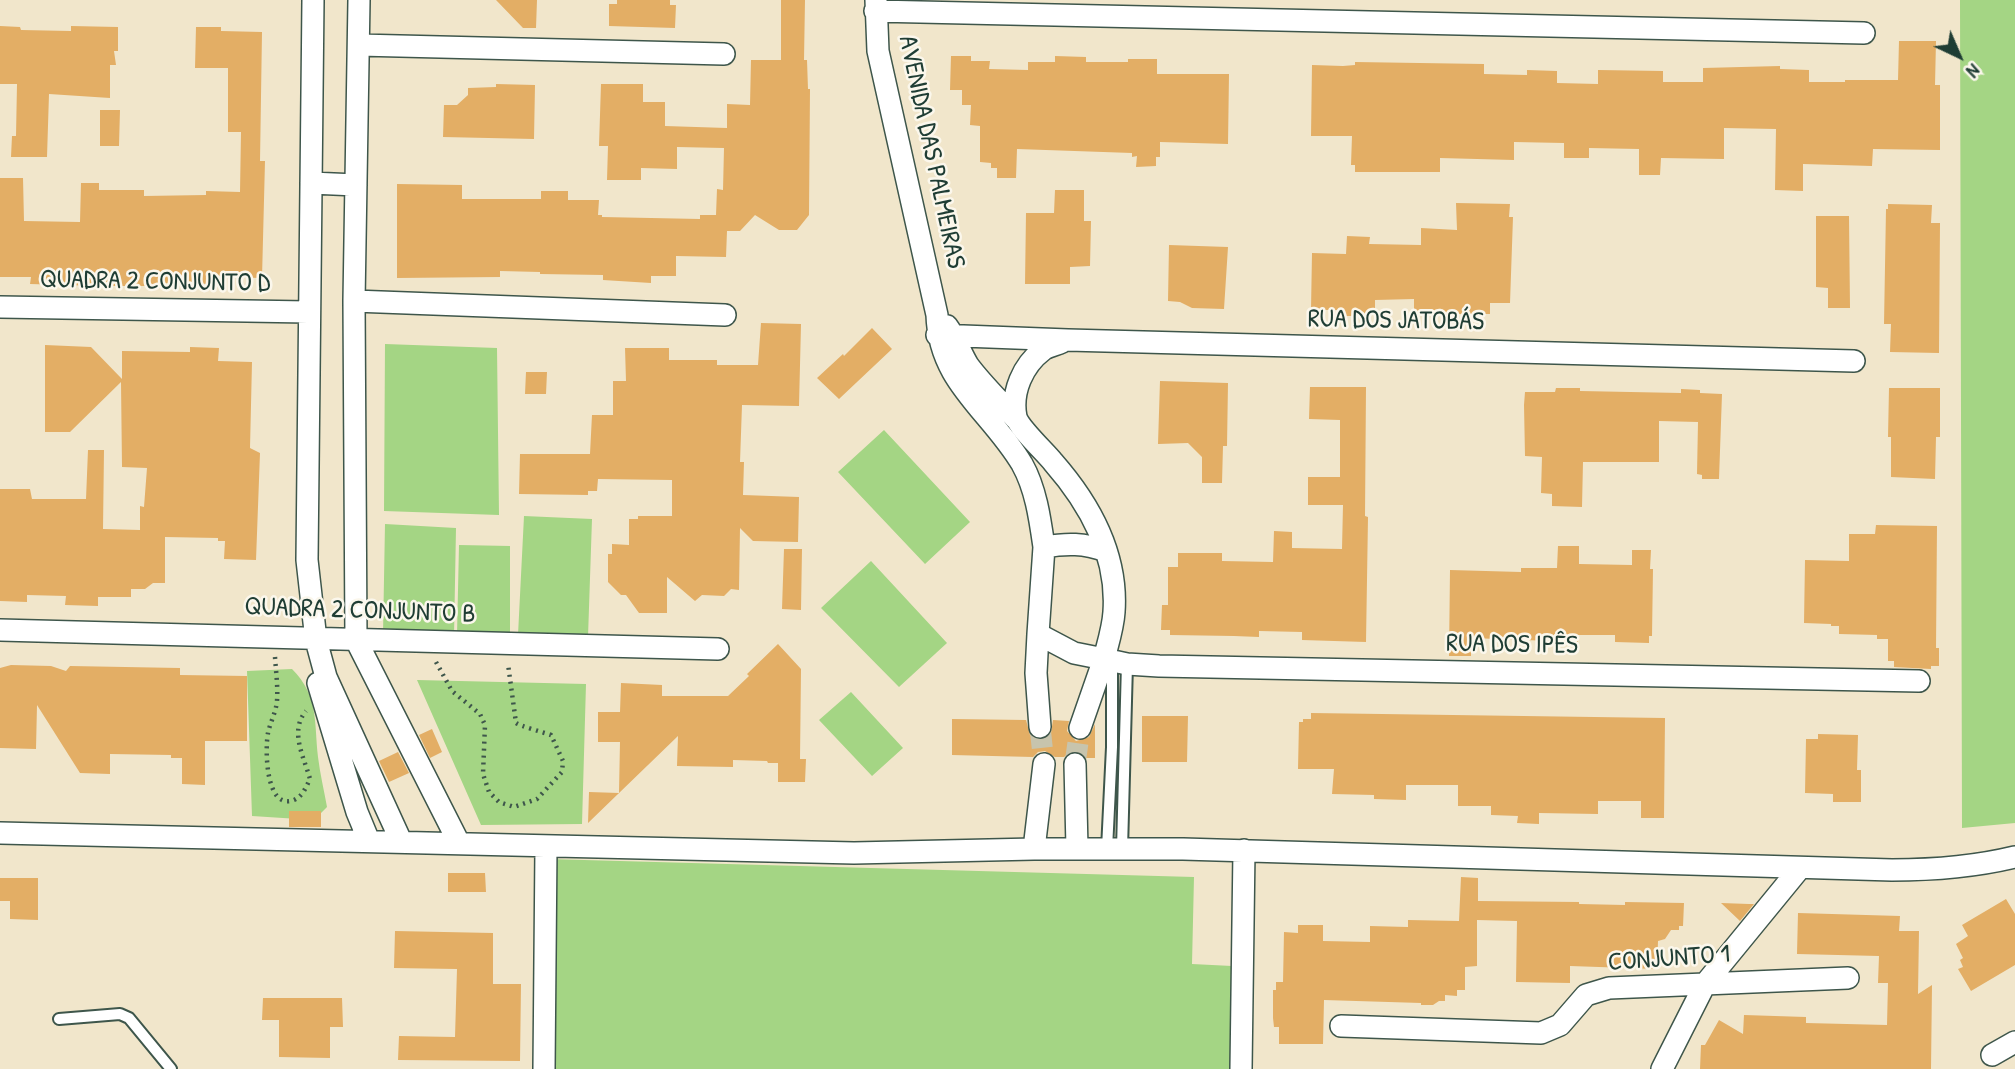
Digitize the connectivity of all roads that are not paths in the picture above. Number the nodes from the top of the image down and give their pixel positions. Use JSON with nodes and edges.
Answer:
{"nodes":[{"id":1,"x":313,"y":0,"type":"edge"},
{"id":2,"x":359,"y":0,"type":"edge"},
{"id":3,"x":876,"y":5,"type":"edge"},
{"id":4,"x":1864,"y":33,"type":"dead end"},
{"id":5,"x":359,"y":45,"type":"junction"},
{"id":6,"x":724,"y":54,"type":"dead end"},
{"id":7,"x":311,"y":183,"type":"junction"},
{"id":8,"x":356,"y":185,"type":"junction"},
{"id":9,"x":354,"y":301,"type":"junction"},
{"id":10,"x":0,"y":307,"type":"edge"},
{"id":11,"x":308,"y":312,"type":"junction"},
{"id":12,"x":725,"y":314,"type":"dead end"},
{"id":13,"x":946,"y":336,"type":"junction"},
{"id":14,"x":1068,"y":340,"type":"junction"},
{"id":15,"x":1044,"y":349,"type":"junction"},
{"id":16,"x":1854,"y":361,"type":"dead end"},
{"id":17,"x":1016,"y":419,"type":"junction"},
{"id":18,"x":1044,"y":547,"type":"junction"},
{"id":19,"x":1106,"y":551,"type":"junction"},
{"id":20,"x":0,"y":631,"type":"edge"},
{"id":21,"x":1038,"y":634,"type":"junction"},
{"id":22,"x":314,"y":640,"type":"junction"},
{"id":23,"x":356,"y":640,"type":"junction"},
{"id":24,"x":718,"y":649,"type":"dead end"},
{"id":25,"x":1114,"y":661,"type":"junction"},
{"id":26,"x":1919,"y":681,"type":"dead end"},
{"id":27,"x":1040,"y":727,"type":"tunnel mouth"},
{"id":28,"x":1080,"y":728,"type":"tunnel mouth"},
{"id":29,"x":0,"y":833,"type":"edge"},
{"id":30,"x":369,"y":841,"type":"junction"},
{"id":31,"x":401,"y":841,"type":"junction"},
{"id":32,"x":459,"y":843,"type":"junction"},
{"id":33,"x":546,"y":846,"type":"junction"},
{"id":34,"x":1077,"y":848,"type":"junction"},
{"id":35,"x":1034,"y":849,"type":"junction"},
{"id":36,"x":1114,"y":849,"type":"junction"},
{"id":37,"x":1244,"y":850,"type":"junction"},
{"id":38,"x":2015,"y":857,"type":"edge"},
{"id":39,"x":1800,"y":869,"type":"junction"},
{"id":40,"x":1848,"y":978,"type":"dead end"},
{"id":41,"x":1705,"y":984,"type":"junction"},
{"id":42,"x":59,"y":1019,"type":"dead end"},
{"id":43,"x":1341,"y":1026,"type":"dead end"},
{"id":44,"x":2015,"y":1042,"type":"edge"},
{"id":45,"x":1992,"y":1055,"type":"dead end"},
{"id":46,"x":171,"y":1069,"type":"edge"},
{"id":47,"x":544,"y":1069,"type":"edge"},
{"id":48,"x":1241,"y":1069,"type":"edge"},
{"id":49,"x":1662,"y":1069,"type":"edge"}],
"edges":[{"from":1,"to":7,"type":"street"},
{"from":2,"to":5,"type":"street"},
{"from":3,"to":4,"type":"street"},
{"from":3,"to":13,"type":"street","name":"AVENIDA DAS PALMEIRAS"},
{"from":5,"to":6,"type":"street"},
{"from":5,"to":8,"type":"street"},
{"from":7,"to":8,"type":"street"},
{"from":7,"to":11,"type":"street"},
{"from":8,"to":9,"type":"street"},
{"from":9,"to":12,"type":"street"},
{"from":9,"to":23,"type":"street"},
{"from":10,"to":11,"type":"street","name":"QUADRA 2 CONJUNTO D"},
{"from":11,"to":22,"type":"street"},
{"from":13,"to":14,"type":"street","name":"RUA DOS JATOBÁS"},
{"from":13,"to":15,"type":"street"},
{"from":13,"to":17,"type":"street","name":"AVENIDA DAS PALMEIRAS"},
{"from":13,"to":18,"type":"street","name":"AVENIDA DAS PALMEIRAS"},
{"from":14,"to":15,"type":"street"},
{"from":14,"to":16,"type":"street","name":"RUA DOS JATOBÁS"},
{"from":15,"to":17,"type":"street"},
{"from":17,"to":19,"type":"street","name":"AVENIDA DAS PALMEIRAS"},
{"from":18,"to":19,"type":"street"},
{"from":18,"to":21,"type":"street","name":"AVENIDA DAS PALMEIRAS"},
{"from":19,"to":25,"type":"street","name":"AVENIDA DAS PALMEIRAS"},
{"from":20,"to":22,"type":"street","name":"QUADRA 2 CONJUNTO B"},
{"from":21,"to":25,"type":"street"},
{"from":21,"to":27,"type":"street","name":"AVENIDA DAS PALMEIRAS"},
{"from":22,"to":23,"type":"street","name":"QUADRA 2 CONJUNTO B"},
{"from":22,"to":30,"type":"street"},
{"from":22,"to":31,"type":"street"},
{"from":23,"to":24,"type":"street","name":"QUADRA 2 CONJUNTO B"},
{"from":23,"to":32,"type":"street"},
{"from":25,"to":26,"type":"street","name":"RUA DOS IPÊS"},
{"from":25,"to":28,"type":"street","name":"AVENIDA DAS PALMEIRAS"},
{"from":25,"to":36,"type":"lane"},
{"from":29,"to":30,"type":"street"},
{"from":30,"to":31,"type":"street"},
{"from":31,"to":32,"type":"street"},
{"from":32,"to":33,"type":"street"},
{"from":33,"to":35,"type":"street"},
{"from":33,"to":47,"type":"street"},
{"from":34,"to":35,"type":"street"},
{"from":34,"to":35,"type":"street"},
{"from":34,"to":36,"type":"street"},
{"from":36,"to":37,"type":"street"},
{"from":37,"to":39,"type":"street"},
{"from":37,"to":48,"type":"street"},
{"from":38,"to":39,"type":"street"},
{"from":39,"to":41,"type":"street"},
{"from":40,"to":41,"type":"street","name":"CONJUNTO 1"},
{"from":41,"to":43,"type":"street","name":"CONJUNTO 1"},
{"from":41,"to":49,"type":"street"},
{"from":42,"to":46,"type":"lane"},
{"from":44,"to":45,"type":"street"}]}
